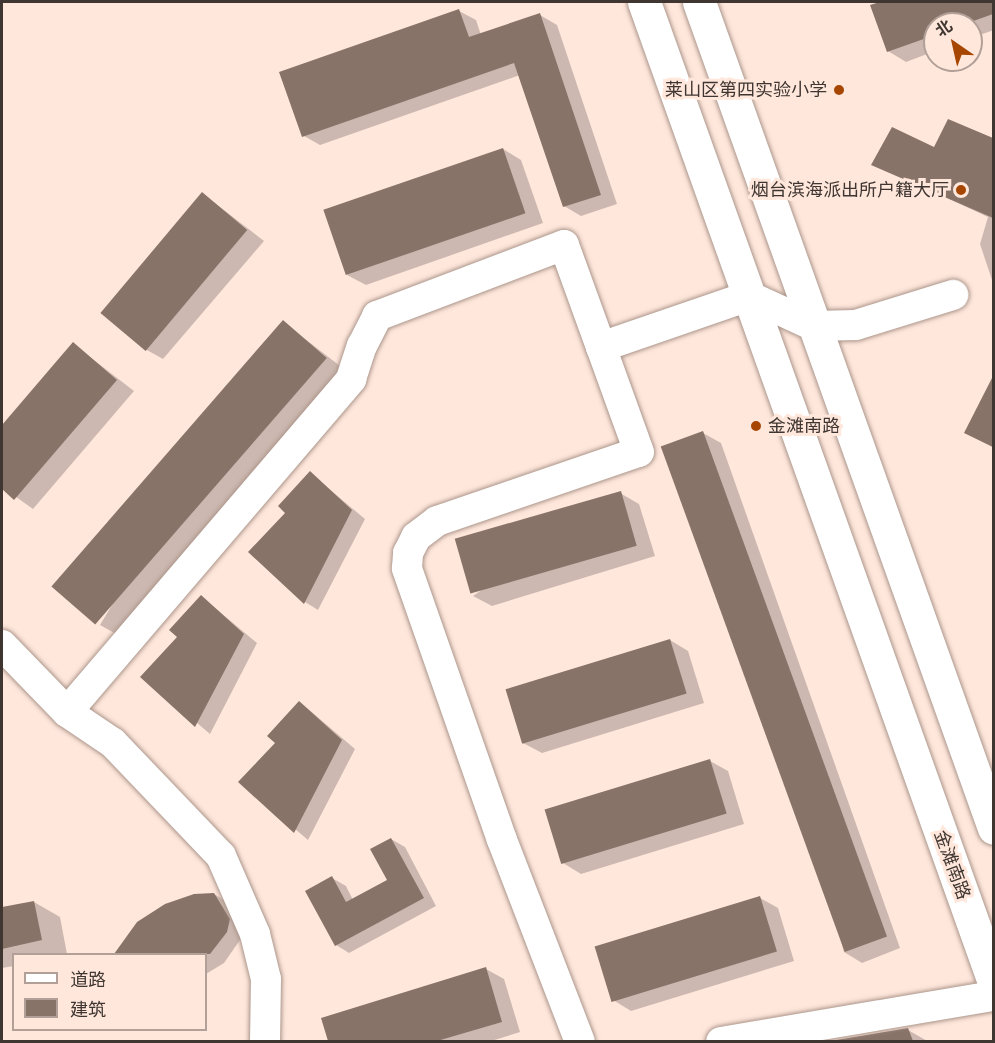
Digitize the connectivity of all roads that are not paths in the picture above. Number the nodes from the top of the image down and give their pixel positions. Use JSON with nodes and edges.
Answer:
{"nodes":[{"id":1,"x":644,"y":2,"type":"edge"},
{"id":2,"x":699,"y":2,"type":"edge"},
{"id":3,"x":953,"y":295,"type":"dead end"},
{"id":4,"x":749,"y":296,"type":"junction"},
{"id":5,"x":814,"y":326,"type":"junction"},
{"id":6,"x":601,"y":347,"type":"junction"},
{"id":7,"x":2,"y":645,"type":"edge"},
{"id":8,"x":67,"y":712,"type":"junction"},
{"id":9,"x":993,"y":828,"type":"edge"},
{"id":10,"x":993,"y":982,"type":"edge"},
{"id":11,"x":993,"y":996,"type":"edge"},
{"id":12,"x":265,"y":1041,"type":"edge"},
{"id":13,"x":580,"y":1041,"type":"edge"},
{"id":14,"x":721,"y":1041,"type":"edge"}],
"edges":[{"from":1,"to":4,"type":"street","name":"金滩南路"},
{"from":2,"to":5,"type":"street"},
{"from":3,"to":5,"type":"street"},
{"from":4,"to":5,"type":"street"},
{"from":4,"to":6,"type":"street"},
{"from":4,"to":10,"type":"street","name":"金滩南路"},
{"from":5,"to":9,"type":"street"},
{"from":6,"to":8,"type":"street"},
{"from":6,"to":13,"type":"street"},
{"from":7,"to":8,"type":"street"},
{"from":8,"to":12,"type":"street"},
{"from":11,"to":14,"type":"street"}]}
